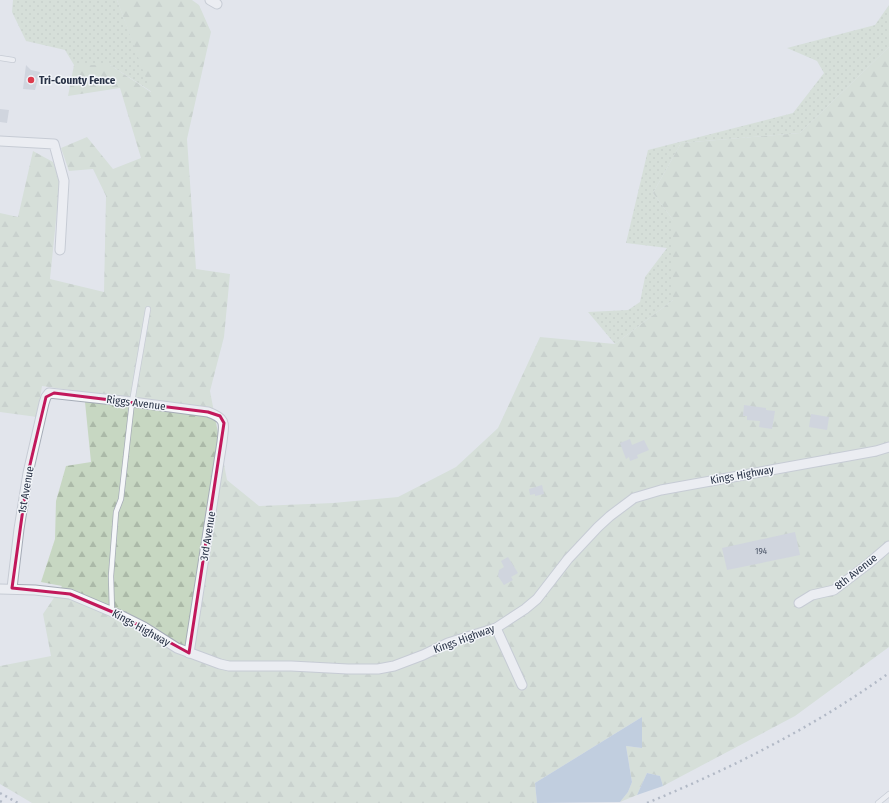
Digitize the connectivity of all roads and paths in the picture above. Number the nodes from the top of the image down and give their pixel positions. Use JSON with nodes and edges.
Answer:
{"nodes":[{"id":1,"x":0,"y":58,"type":"edge"},
{"id":2,"x":13,"y":60,"type":"dead end"},
{"id":3,"x":0,"y":141,"type":"edge"},
{"id":4,"x":60,"y":250,"type":"dead end"},
{"id":5,"x":148,"y":309,"type":"dead end"},
{"id":6,"x":49,"y":394,"type":"joint"},
{"id":7,"x":132,"y":402,"type":"junction"},
{"id":8,"x":222,"y":419,"type":"joint"},
{"id":9,"x":889,"y":447,"type":"edge"},
{"id":10,"x":889,"y":546,"type":"edge"},
{"id":11,"x":12,"y":588,"type":"junction"},
{"id":12,"x":0,"y":589,"type":"edge"},
{"id":13,"x":799,"y":603,"type":"dead end"},
{"id":14,"x":112,"y":612,"type":"junction"},
{"id":15,"x":496,"y":628,"type":"junction"},
{"id":16,"x":189,"y":653,"type":"junction"},
{"id":17,"x":522,"y":685,"type":"dead end"},
{"id":18,"x":889,"y":794,"type":"edge"},
{"id":19,"x":878,"y":803,"type":"edge"}],
"edges":[{"from":1,"to":2,"type":"lane"},
{"from":3,"to":4,"type":"street"},
{"from":5,"to":7,"type":"lane"},
{"from":6,"to":7,"type":"street","name":"Riggs Avenue"},
{"from":6,"to":11,"type":"street","name":"1st Avenue"},
{"from":7,"to":8,"type":"street","name":"Riggs Avenue"},
{"from":7,"to":14,"type":"lane"},
{"from":8,"to":16,"type":"street","name":"3rd Avenue"},
{"from":9,"to":15,"type":"street","name":"Kings Highway"},
{"from":10,"to":13,"type":"street","name":"8th Avenue"},
{"from":11,"to":12,"type":"street","name":"Kings Highway"},
{"from":11,"to":14,"type":"street","name":"Kings Highway"},
{"from":14,"to":16,"type":"street","name":"Kings Highway"},
{"from":15,"to":16,"type":"street","name":"Kings Highway"},
{"from":15,"to":17,"type":"street"},
{"from":18,"to":19,"type":"lane"}]}
